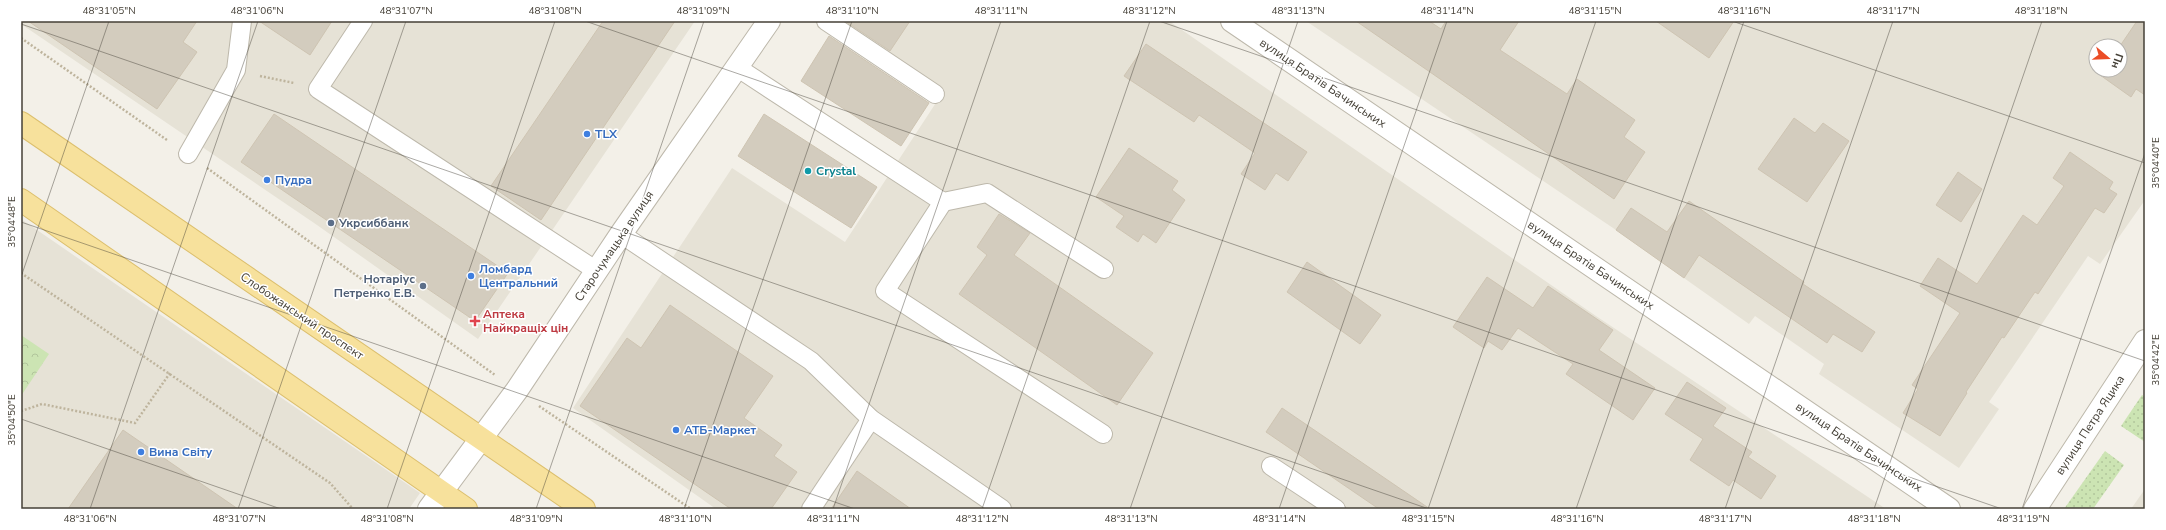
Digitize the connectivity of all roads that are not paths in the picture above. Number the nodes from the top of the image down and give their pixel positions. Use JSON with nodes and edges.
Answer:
{"nodes":[{"id":1,"x":242,"y":21,"type":"edge"},
{"id":2,"x":363,"y":21,"type":"edge"},
{"id":3,"x":769,"y":21,"type":"edge"},
{"id":4,"x":826,"y":21,"type":"edge"},
{"id":5,"x":1232,"y":21,"type":"edge"},
{"id":6,"x":738,"y":68,"type":"junction"},
{"id":7,"x":935,"y":94,"type":"dead end"},
{"id":8,"x":21,"y":123,"type":"edge"},
{"id":9,"x":188,"y":154,"type":"road end"},
{"id":10,"x":21,"y":200,"type":"edge"},
{"id":11,"x":944,"y":202,"type":"junction"},
{"id":12,"x":621,"y":234,"type":"junction"},
{"id":13,"x":1104,"y":269,"type":"dead end"},
{"id":14,"x":597,"y":271,"type":"junction"},
{"id":15,"x":2145,"y":342,"type":"edge"},
{"id":16,"x":872,"y":419,"type":"junction"},
{"id":17,"x":1103,"y":434,"type":"dead end"},
{"id":18,"x":482,"y":438,"type":"junction"},
{"id":19,"x":1271,"y":466,"type":"dead end"},
{"id":20,"x":436,"y":501,"type":"edge"},
{"id":21,"x":466,"y":509,"type":"edge"},
{"id":22,"x":584,"y":509,"type":"edge"},
{"id":23,"x":812,"y":509,"type":"edge"},
{"id":24,"x":1002,"y":509,"type":"edge"},
{"id":25,"x":1336,"y":509,"type":"edge"},
{"id":26,"x":1949,"y":509,"type":"edge"},
{"id":27,"x":2035,"y":509,"type":"edge"}],
"edges":[{"from":1,"to":9,"type":"lane"},
{"from":2,"to":14,"type":"lane"},
{"from":3,"to":6,"type":"street","name":"Старочумацька вулиця"},
{"from":4,"to":7,"type":"lane"},
{"from":5,"to":26,"type":"street","name":"вулиця Братів Бачинських"},
{"from":6,"to":11,"type":"lane"},
{"from":6,"to":12,"type":"street","name":"Старочумацька вулиця"},
{"from":8,"to":18,"type":"main road","name":"Слобожанський проспект"},
{"from":10,"to":20,"type":"main road"},
{"from":11,"to":13,"type":"lane"},
{"from":11,"to":17,"type":"lane"},
{"from":12,"to":14,"type":"street","name":"Старочумацька вулиця"},
{"from":12,"to":16,"type":"lane"},
{"from":14,"to":18,"type":"street","name":"Старочумацька вулиця"},
{"from":15,"to":27,"type":"street","name":"вулиця Петра Яцика"},
{"from":16,"to":23,"type":"lane"},
{"from":16,"to":24,"type":"lane"},
{"from":18,"to":20,"type":"street","name":"Старочумацька вулиця"},
{"from":18,"to":22,"type":"main road","name":"Слобожанський проспект"},
{"from":19,"to":25,"type":"lane"},
{"from":20,"to":21,"type":"main road"}]}
